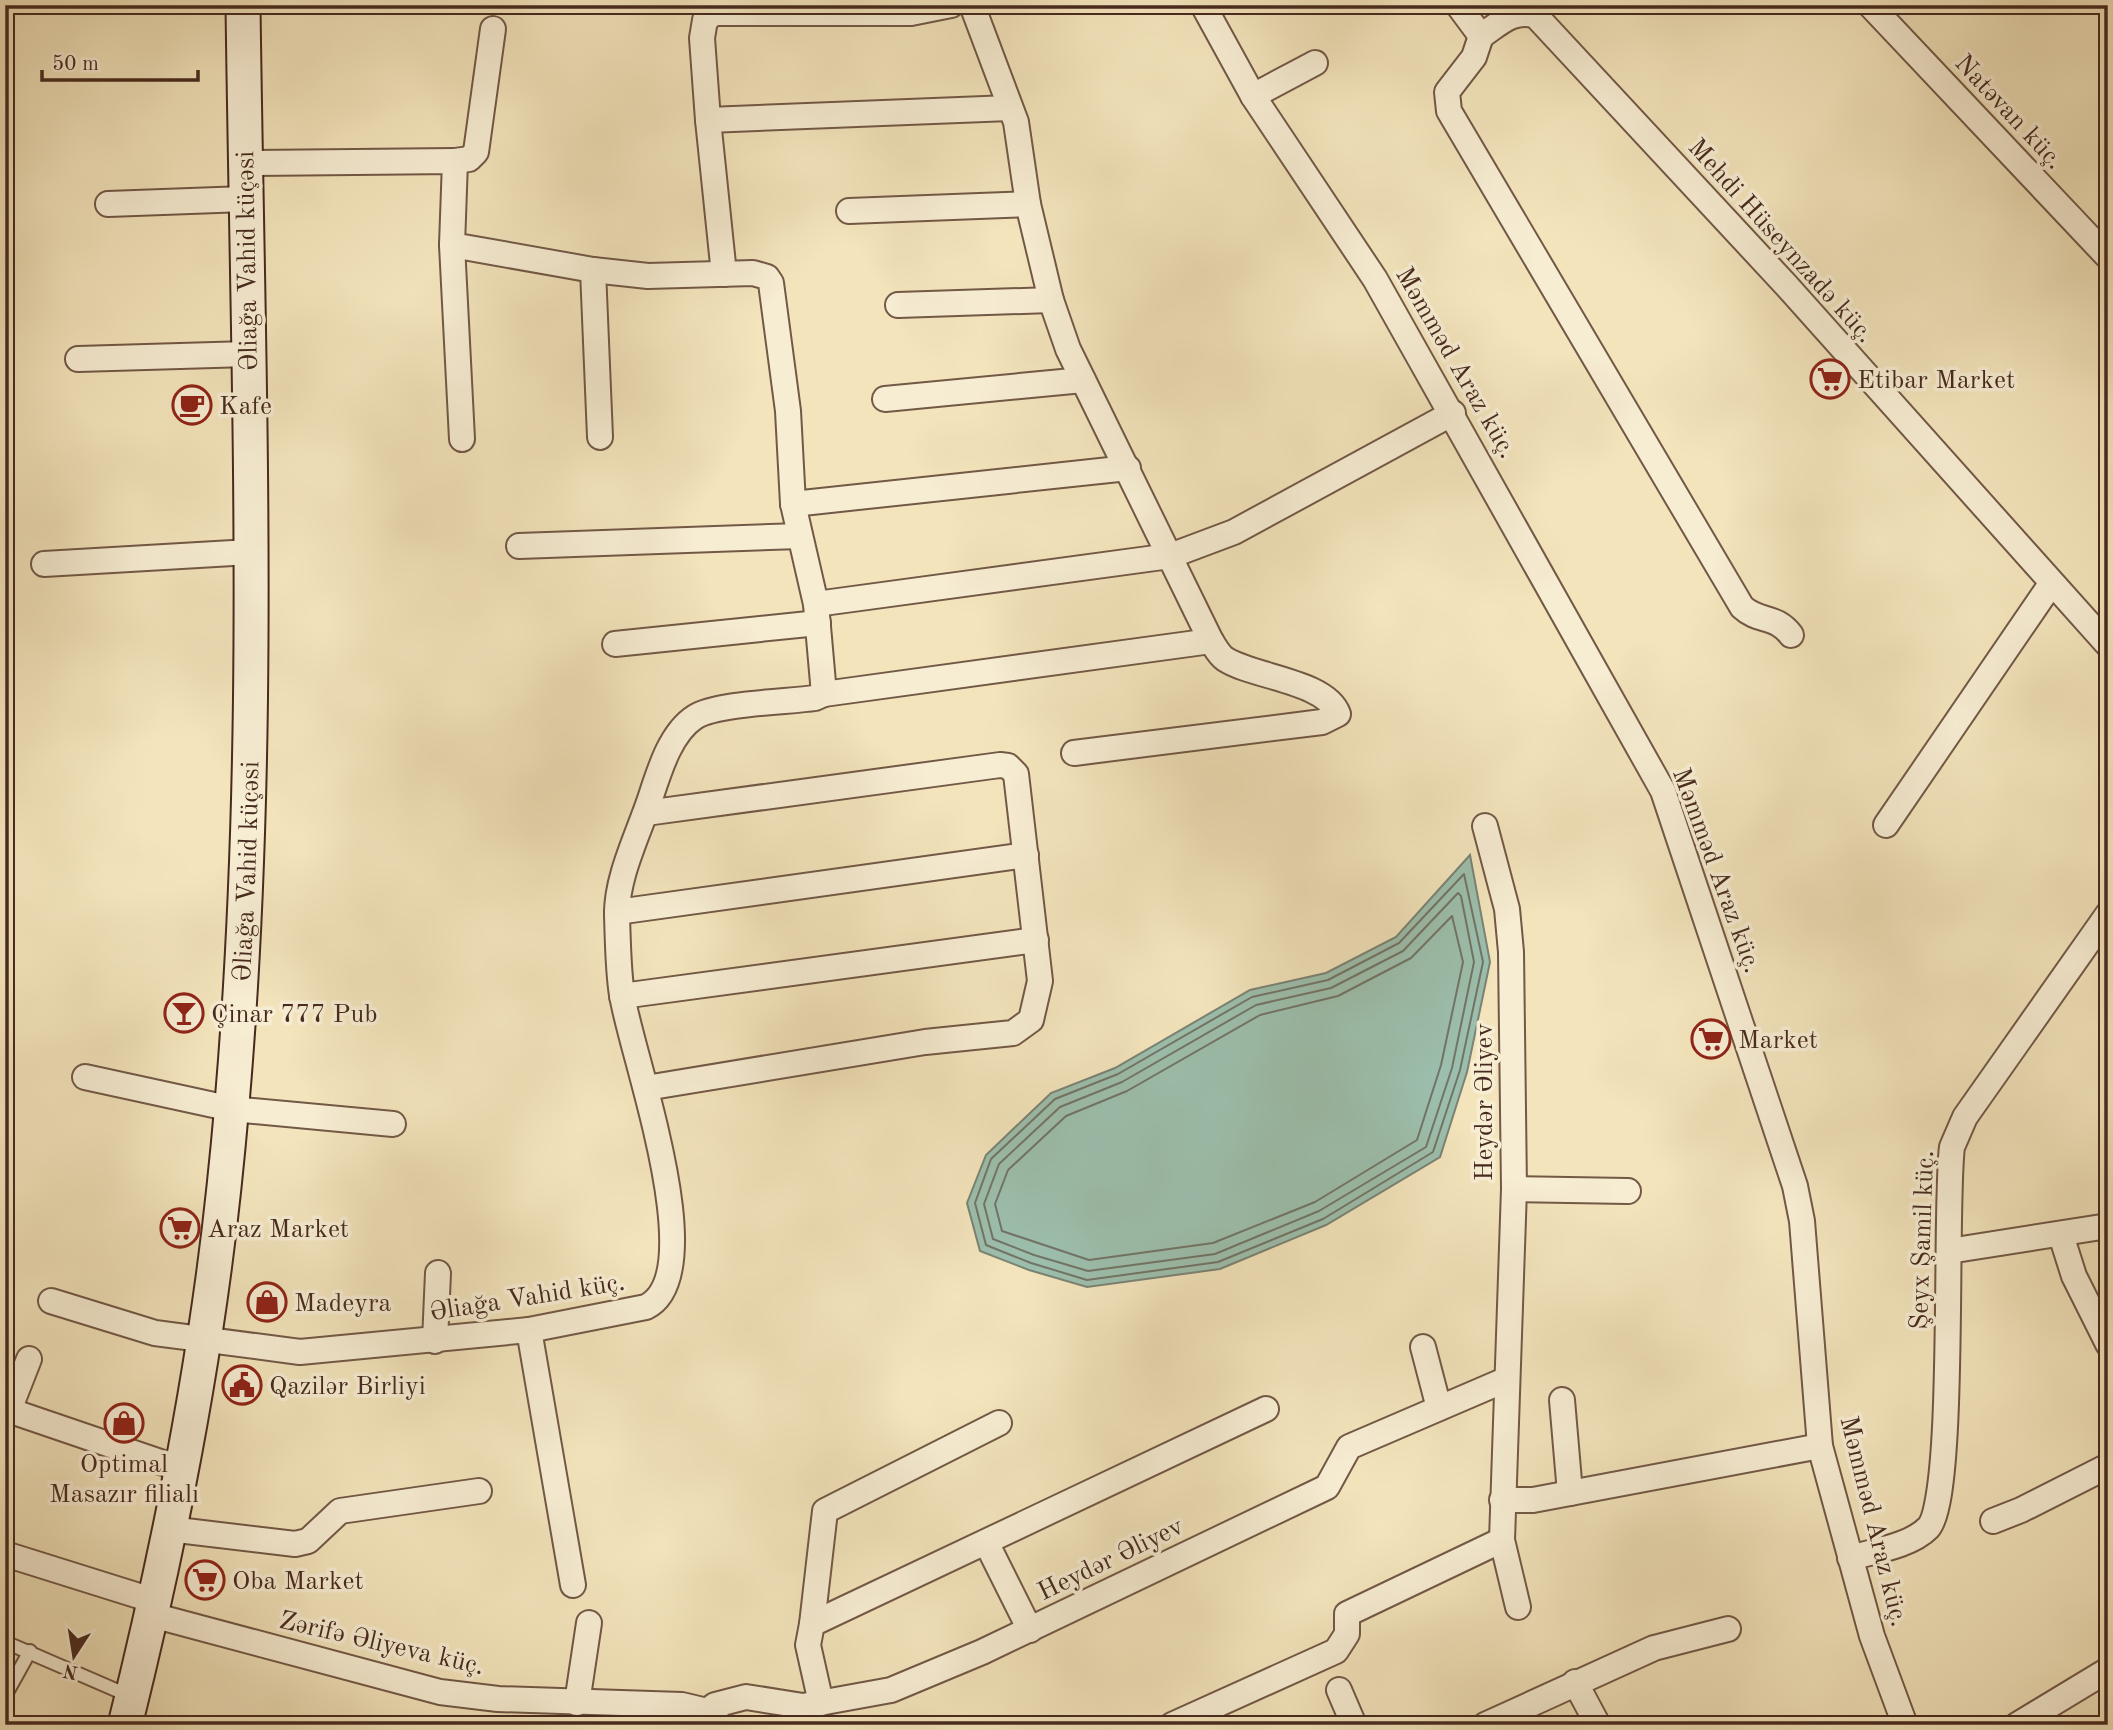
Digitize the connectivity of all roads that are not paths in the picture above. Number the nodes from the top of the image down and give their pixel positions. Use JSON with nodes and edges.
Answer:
{"nodes":[{"id":1,"x":243,"y":5,"type":"edge"},
{"id":2,"x":951,"y":5,"type":"edge"},
{"id":3,"x":972,"y":5,"type":"edge"},
{"id":4,"x":1203,"y":5,"type":"edge"},
{"id":5,"x":1458,"y":5,"type":"edge"},
{"id":6,"x":1870,"y":5,"type":"edge"},
{"id":7,"x":493,"y":29,"type":"dead end"},
{"id":8,"x":1481,"y":36,"type":"junction"},
{"id":9,"x":1315,"y":64,"type":"dead end"},
{"id":10,"x":1253,"y":96,"type":"junction"},
{"id":11,"x":1010,"y":107,"type":"junction"},
{"id":12,"x":708,"y":120,"type":"junction"},
{"id":13,"x":455,"y":161,"type":"junction"},
{"id":14,"x":245,"y":163,"type":"junction"},
{"id":15,"x":245,"y":199,"type":"junction"},
{"id":16,"x":108,"y":204,"type":"dead end"},
{"id":17,"x":1028,"y":204,"type":"junction"},
{"id":18,"x":849,"y":211,"type":"dead end"},
{"id":19,"x":452,"y":245,"type":"junction"},
{"id":20,"x":2108,"y":257,"type":"edge"},
{"id":21,"x":593,"y":270,"type":"junction"},
{"id":22,"x":724,"y":274,"type":"junction"},
{"id":23,"x":1051,"y":300,"type":"junction"},
{"id":24,"x":898,"y":305,"type":"dead end"},
{"id":25,"x":248,"y":354,"type":"junction"},
{"id":26,"x":78,"y":359,"type":"dead end"},
{"id":27,"x":1083,"y":380,"type":"junction"},
{"id":28,"x":885,"y":400,"type":"dead end"},
{"id":29,"x":1452,"y":413,"type":"junction"},
{"id":30,"x":600,"y":438,"type":"dead end"},
{"id":31,"x":462,"y":439,"type":"dead end"},
{"id":32,"x":1128,"y":468,"type":"junction"},
{"id":33,"x":793,"y":504,"type":"junction"},
{"id":34,"x":800,"y":536,"type":"junction"},
{"id":35,"x":519,"y":546,"type":"dead end"},
{"id":36,"x":250,"y":552,"type":"junction"},
{"id":37,"x":1170,"y":556,"type":"junction"},
{"id":38,"x":44,"y":564,"type":"dead end"},
{"id":39,"x":2051,"y":584,"type":"junction"},
{"id":40,"x":817,"y":613,"type":"junction"},
{"id":41,"x":1791,"y":635,"type":"dead end"},
{"id":42,"x":1211,"y":641,"type":"junction"},
{"id":43,"x":615,"y":643,"type":"dead end"},
{"id":44,"x":2108,"y":645,"type":"edge"},
{"id":45,"x":824,"y":694,"type":"junction"},
{"id":46,"x":1074,"y":753,"type":"dead end"},
{"id":47,"x":646,"y":813,"type":"junction"},
{"id":48,"x":1886,"y":825,"type":"dead end"},
{"id":49,"x":1486,"y":826,"type":"dead end"},
{"id":50,"x":1026,"y":856,"type":"junction"},
{"id":51,"x":617,"y":912,"type":"junction"},
{"id":52,"x":2108,"y":914,"type":"edge"},
{"id":53,"x":1036,"y":940,"type":"junction"},
{"id":54,"x":622,"y":996,"type":"junction"},
{"id":55,"x":86,"y":1077,"type":"dead end"},
{"id":56,"x":646,"y":1088,"type":"junction"},
{"id":57,"x":232,"y":1108,"type":"junction"},
{"id":58,"x":393,"y":1124,"type":"dead end"},
{"id":59,"x":1514,"y":1189,"type":"junction"},
{"id":60,"x":1628,"y":1191,"type":"dead end"},
{"id":61,"x":2108,"y":1226,"type":"edge"},
{"id":62,"x":2061,"y":1234,"type":"junction"},
{"id":63,"x":1949,"y":1251,"type":"junction"},
{"id":64,"x":438,"y":1273,"type":"dead end"},
{"id":65,"x":51,"y":1301,"type":"dead end"},
{"id":66,"x":529,"y":1330,"type":"junction"},
{"id":67,"x":204,"y":1341,"type":"junction"},
{"id":68,"x":435,"y":1341,"type":"junction"},
{"id":69,"x":2108,"y":1344,"type":"edge"},
{"id":70,"x":1423,"y":1346,"type":"dead end"},
{"id":71,"x":29,"y":1359,"type":"dead end"},
{"id":72,"x":1505,"y":1380,"type":"junction"},
{"id":73,"x":1562,"y":1400,"type":"dead end"},
{"id":74,"x":1440,"y":1408,"type":"junction"},
{"id":75,"x":7,"y":1409,"type":"edge"},
{"id":76,"x":1266,"y":1409,"type":"dead end"},
{"id":77,"x":999,"y":1423,"type":"dead end"},
{"id":78,"x":1820,"y":1446,"type":"junction"},
{"id":79,"x":2108,"y":1465,"type":"edge"},
{"id":80,"x":181,"y":1469,"type":"junction"},
{"id":81,"x":479,"y":1491,"type":"dead end"},
{"id":82,"x":1570,"y":1493,"type":"junction"},
{"id":83,"x":1502,"y":1500,"type":"junction"},
{"id":84,"x":1993,"y":1521,"type":"dead end"},
{"id":85,"x":169,"y":1529,"type":"junction"},
{"id":86,"x":1502,"y":1540,"type":"junction"},
{"id":87,"x":986,"y":1542,"type":"junction"},
{"id":88,"x":5,"y":1554,"type":"edge"},
{"id":89,"x":1850,"y":1558,"type":"junction"},
{"id":90,"x":573,"y":1586,"type":"dead end"},
{"id":91,"x":1518,"y":1607,"type":"dead end"},
{"id":92,"x":153,"y":1608,"type":"junction"},
{"id":93,"x":589,"y":1623,"type":"dead end"},
{"id":94,"x":812,"y":1624,"type":"junction"},
{"id":95,"x":1728,"y":1629,"type":"dead end"},
{"id":96,"x":1030,"y":1630,"type":"junction"},
{"id":97,"x":5,"y":1642,"type":"edge"},
{"id":98,"x":30,"y":1651,"type":"junction"},
{"id":99,"x":2108,"y":1670,"type":"edge"},
{"id":100,"x":1575,"y":1682,"type":"junction"},
{"id":101,"x":1339,"y":1690,"type":"dead end"},
{"id":102,"x":5,"y":1696,"type":"edge"},
{"id":103,"x":577,"y":1703,"type":"junction"},
{"id":104,"x":821,"y":1703,"type":"junction"},
{"id":105,"x":129,"y":1711,"type":"edge"},
{"id":106,"x":714,"y":1718,"type":"edge"},
{"id":107,"x":1172,"y":1725,"type":"edge"},
{"id":108,"x":1354,"y":1725,"type":"edge"},
{"id":109,"x":1485,"y":1725,"type":"edge"},
{"id":110,"x":1598,"y":1725,"type":"edge"},
{"id":111,"x":1905,"y":1725,"type":"edge"},
{"id":112,"x":2017,"y":1725,"type":"edge"}],
"edges":[{"from":1,"to":14,"type":"main road","name":"Əliağa Vahid küçəsi"},
{"from":2,"to":12,"type":"street"},
{"from":3,"to":11,"type":"street"},
{"from":4,"to":10,"type":"street","name":"Məmməd Araz küç."},
{"from":5,"to":8,"type":"street"},
{"from":6,"to":20,"type":"street","name":"Natəvan küç."},
{"from":7,"to":13,"type":"street"},
{"from":8,"to":39,"type":"street","name":"Mehdi Hüseynzadə küç."},
{"from":8,"to":41,"type":"street"},
{"from":9,"to":10,"type":"street"},
{"from":10,"to":29,"type":"street","name":"Məmməd Araz küç."},
{"from":11,"to":12,"type":"street"},
{"from":11,"to":17,"type":"street"},
{"from":12,"to":22,"type":"street"},
{"from":13,"to":14,"type":"street"},
{"from":13,"to":19,"type":"street"},
{"from":14,"to":15,"type":"main road","name":"Əliağa Vahid küçəsi"},
{"from":15,"to":16,"type":"street"},
{"from":15,"to":25,"type":"main road","name":"Əliağa Vahid küçəsi"},
{"from":17,"to":18,"type":"street"},
{"from":17,"to":23,"type":"street"},
{"from":19,"to":21,"type":"street"},
{"from":19,"to":31,"type":"street"},
{"from":21,"to":22,"type":"street"},
{"from":21,"to":30,"type":"street"},
{"from":22,"to":33,"type":"street"},
{"from":23,"to":24,"type":"street"},
{"from":23,"to":27,"type":"street"},
{"from":25,"to":26,"type":"street"},
{"from":25,"to":36,"type":"main road","name":"Əliağa Vahid küçəsi"},
{"from":27,"to":28,"type":"street"},
{"from":27,"to":32,"type":"street"},
{"from":29,"to":37,"type":"street"},
{"from":29,"to":78,"type":"street","name":"Məmməd Araz küç."},
{"from":32,"to":33,"type":"street"},
{"from":32,"to":37,"type":"street"},
{"from":33,"to":34,"type":"street"},
{"from":34,"to":35,"type":"street"},
{"from":34,"to":40,"type":"street"},
{"from":36,"to":38,"type":"street"},
{"from":36,"to":57,"type":"main road","name":"Əliağa Vahid küçəsi"},
{"from":37,"to":40,"type":"street"},
{"from":37,"to":42,"type":"street"},
{"from":39,"to":44,"type":"street","name":"Mehdi Hüseynzadə küç."},
{"from":39,"to":48,"type":"street"},
{"from":40,"to":43,"type":"street"},
{"from":40,"to":45,"type":"street"},
{"from":42,"to":45,"type":"street","name":"Əliağa Vahid küç."},
{"from":42,"to":46,"type":"street"},
{"from":45,"to":47,"type":"street","name":"Əliağa Vahid küç."},
{"from":47,"to":50,"type":"street"},
{"from":47,"to":51,"type":"street","name":"Əliağa Vahid küç."},
{"from":49,"to":59,"type":"street","name":"Heydər Əliyev"},
{"from":50,"to":51,"type":"street"},
{"from":50,"to":53,"type":"street"},
{"from":51,"to":54,"type":"street","name":"Əliağa Vahid küç."},
{"from":52,"to":63,"type":"street","name":"Şeyx Şamil küç."},
{"from":53,"to":54,"type":"street"},
{"from":53,"to":56,"type":"street"},
{"from":54,"to":56,"type":"street","name":"Əliağa Vahid küç."},
{"from":55,"to":57,"type":"street"},
{"from":56,"to":66,"type":"street","name":"Əliağa Vahid küç."},
{"from":57,"to":58,"type":"street"},
{"from":57,"to":67,"type":"main road","name":"Əliağa Vahid küçəsi"},
{"from":59,"to":60,"type":"street"},
{"from":59,"to":72,"type":"street","name":"Heydər Əliyev"},
{"from":61,"to":62,"type":"street"},
{"from":62,"to":63,"type":"street"},
{"from":62,"to":69,"type":"street"},
{"from":63,"to":89,"type":"street","name":"Şeyx Şamil küç."},
{"from":64,"to":68,"type":"street"},
{"from":65,"to":67,"type":"street","name":"Əliağa Vahid küç."},
{"from":66,"to":68,"type":"street","name":"Əliağa Vahid küç."},
{"from":66,"to":90,"type":"street"},
{"from":67,"to":68,"type":"street","name":"Əliağa Vahid küç."},
{"from":67,"to":80,"type":"main road","name":"Əliağa Vahid küçəsi"},
{"from":70,"to":74,"type":"street"},
{"from":71,"to":75,"type":"street"},
{"from":72,"to":74,"type":"street","name":"Heydər Əliyev"},
{"from":72,"to":83,"type":"street","name":"Heydər Əliyev"},
{"from":73,"to":82,"type":"street"},
{"from":74,"to":96,"type":"street","name":"Heydər Əliyev"},
{"from":75,"to":80,"type":"street"},
{"from":76,"to":87,"type":"street"},
{"from":77,"to":94,"type":"street"},
{"from":78,"to":82,"type":"street"},
{"from":78,"to":89,"type":"street","name":"Məmməd Araz küç."},
{"from":79,"to":84,"type":"street"},
{"from":80,"to":85,"type":"main road","name":"Əliağa Vahid küçəsi"},
{"from":81,"to":85,"type":"street"},
{"from":82,"to":83,"type":"street"},
{"from":83,"to":86,"type":"street","name":"Heydər Əliyev"},
{"from":85,"to":92,"type":"main road","name":"Əliağa Vahid küçəsi"},
{"from":86,"to":91,"type":"street","name":"Heydər Əliyev"},
{"from":86,"to":107,"type":"street"},
{"from":87,"to":94,"type":"street"},
{"from":87,"to":96,"type":"street"},
{"from":88,"to":92,"type":"street","name":"Zərifə Əliyeva küç."},
{"from":89,"to":111,"type":"street","name":"Məmməd Araz küç."},
{"from":92,"to":103,"type":"street","name":"Zərifə Əliyeva küç."},
{"from":92,"to":105,"type":"main road","name":"Əliağa Vahid küçəsi"},
{"from":93,"to":103,"type":"street"},
{"from":94,"to":104,"type":"street"},
{"from":95,"to":100,"type":"street"},
{"from":96,"to":104,"type":"street","name":"Heydər Əliyev"},
{"from":97,"to":98,"type":"lane"},
{"from":98,"to":102,"type":"lane"},
{"from":98,"to":105,"type":"lane"},
{"from":99,"to":112,"type":"street"},
{"from":100,"to":109,"type":"street"},
{"from":100,"to":110,"type":"street"},
{"from":101,"to":108,"type":"street"},
{"from":103,"to":106,"type":"street","name":"Zərifə Əliyeva küç."},
{"from":104,"to":106,"type":"street","name":"Heydər Əliyev"}]}
